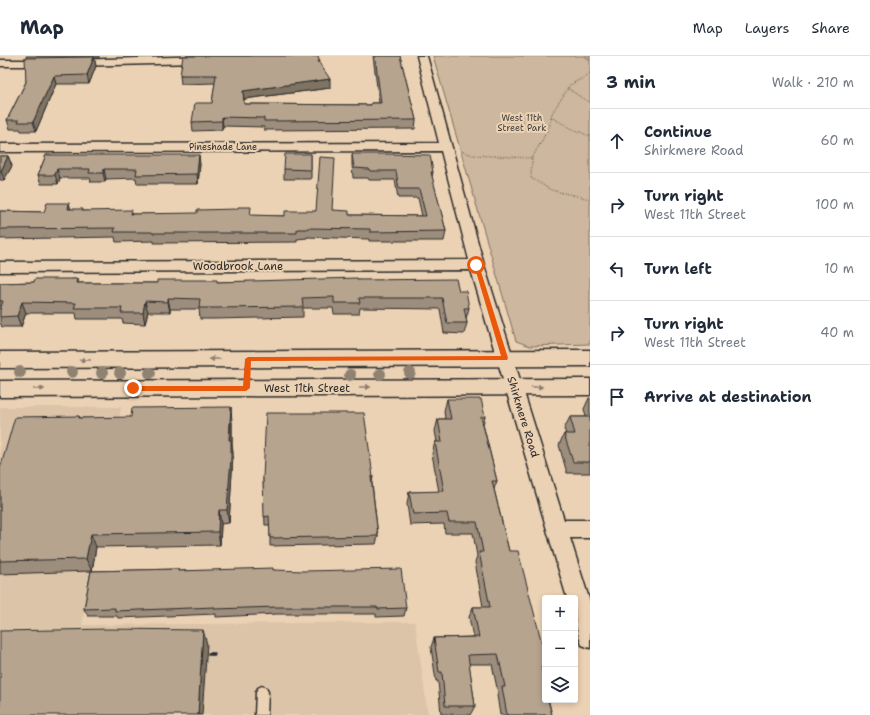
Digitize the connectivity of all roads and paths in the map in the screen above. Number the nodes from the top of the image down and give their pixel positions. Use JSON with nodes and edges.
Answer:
{"nodes":[{"id":1,"x":245,"y":56,"type":"edge"},
{"id":2,"x":422,"y":56,"type":"edge"},
{"id":3,"x":585,"y":56,"type":"edge"},
{"id":4,"x":590,"y":61,"type":"edge"},
{"id":5,"x":0,"y":63,"type":"edge"},
{"id":6,"x":590,"y":74,"type":"edge"},
{"id":7,"x":567,"y":88,"type":"junction"},
{"id":8,"x":590,"y":103,"type":"edge"},
{"id":9,"x":551,"y":117,"type":"junction"},
{"id":10,"x":590,"y":136,"type":"edge"},
{"id":11,"x":446,"y":147,"type":"junction"},
{"id":12,"x":0,"y":148,"type":"edge"},
{"id":13,"x":459,"y":151,"type":"dead end"},
{"id":14,"x":532,"y":158,"type":"junction"},
{"id":15,"x":590,"y":200,"type":"edge"},
{"id":16,"x":476,"y":265,"type":"junction"},
{"id":17,"x":0,"y":267,"type":"edge"},
{"id":18,"x":505,"y":358,"type":"junction"},
{"id":19,"x":590,"y":358,"type":"edge"},
{"id":20,"x":248,"y":359,"type":"junction"},
{"id":21,"x":0,"y":360,"type":"edge"},
{"id":22,"x":514,"y":387,"type":"junction"},
{"id":23,"x":590,"y":387,"type":"edge"},
{"id":24,"x":246,"y":388,"type":"junction"},
{"id":25,"x":0,"y":389,"type":"edge"},
{"id":26,"x":557,"y":529,"type":"junction"},
{"id":27,"x":590,"y":529,"type":"edge"},
{"id":28,"x":590,"y":637,"type":"edge"},
{"id":29,"x":262,"y":692,"type":"dead end"},
{"id":30,"x":261,"y":715,"type":"edge"}],
"edges":[{"from":1,"to":5,"type":"street"},
{"from":2,"to":11,"type":"street","name":"Shirkmere Road"},
{"from":3,"to":4,"type":"path"},
{"from":6,"to":7,"type":"path"},
{"from":7,"to":8,"type":"path"},
{"from":7,"to":9,"type":"path"},
{"from":9,"to":10,"type":"path"},
{"from":9,"to":14,"type":"path"},
{"from":11,"to":12,"type":"street","name":"Pineshade Lane"},
{"from":11,"to":16,"type":"street","name":"Shirkmere Road"},
{"from":13,"to":14,"type":"path"},
{"from":14,"to":15,"type":"path"},
{"from":16,"to":17,"type":"street","name":"Woodbrook Lane"},
{"from":16,"to":18,"type":"street","name":"Shirkmere Road"},
{"from":18,"to":19,"type":"main road"},
{"from":18,"to":20,"type":"main road"},
{"from":18,"to":22,"type":"street","name":"Shirkmere Road"},
{"from":20,"to":21,"type":"main road","one_way":true},
{"from":20,"to":24,"type":"main road"},
{"from":22,"to":23,"type":"main road","name":"West 11th Street","one_way":true},
{"from":24,"to":22,"type":"main road","name":"West 11th Street","one_way":true},
{"from":22,"to":26,"type":"street","name":"Shirkmere Road"},
{"from":25,"to":24,"type":"main road","name":"West 11th Street","one_way":true},
{"from":26,"to":27,"type":"street"},
{"from":26,"to":28,"type":"street","name":"Shirkmere Road"},
{"from":29,"to":30,"type":"lane"}]}
